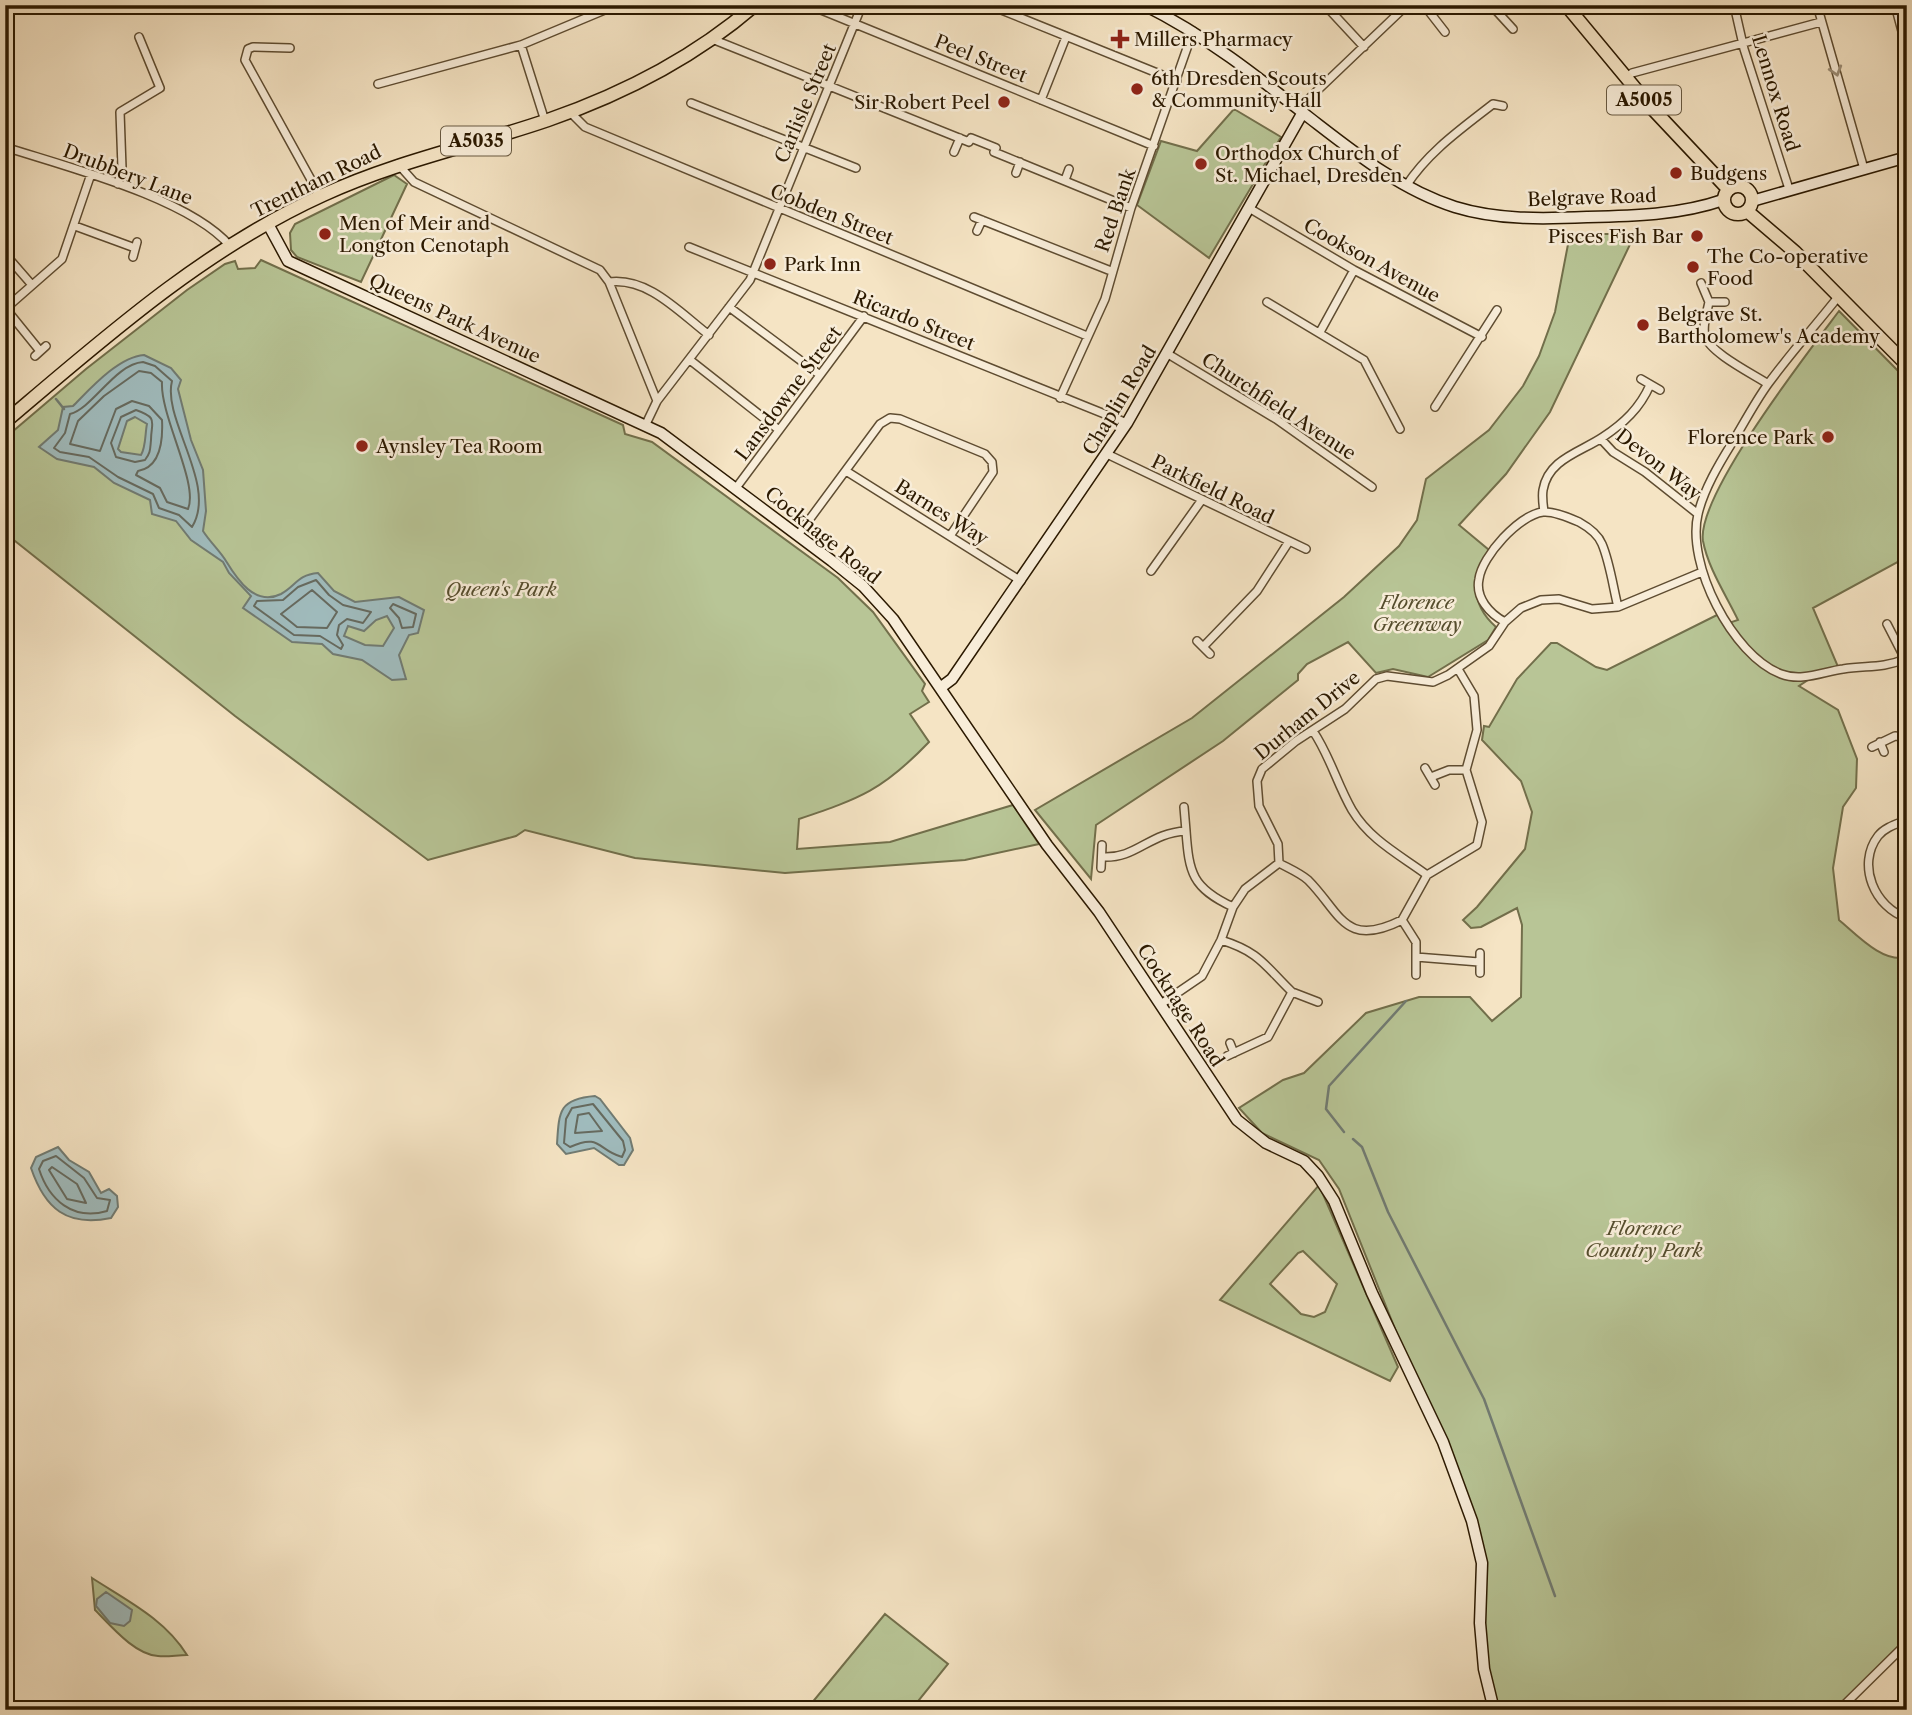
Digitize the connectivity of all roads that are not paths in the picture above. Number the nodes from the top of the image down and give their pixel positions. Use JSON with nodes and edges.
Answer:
{"nodes":[{"id":1,"x":755,"y":5,"type":"edge"},
{"id":2,"x":809,"y":5,"type":"edge"},
{"id":3,"x":862,"y":5,"type":"edge"},
{"id":4,"x":989,"y":5,"type":"edge"},
{"id":5,"x":1144,"y":5,"type":"edge"},
{"id":6,"x":1325,"y":5,"type":"edge"},
{"id":7,"x":1407,"y":5,"type":"edge"},
{"id":8,"x":1424,"y":5,"type":"edge"},
{"id":9,"x":1491,"y":5,"type":"edge"},
{"id":10,"x":1566,"y":5,"type":"edge"},
{"id":11,"x":1734,"y":5,"type":"edge"},
{"id":12,"x":1817,"y":5,"type":"edge"},
{"id":13,"x":1895,"y":5,"type":"edge"},
{"id":14,"x":612,"y":7,"type":"edge"},
{"id":15,"x":1166,"y":10,"type":"edge"},
{"id":16,"x":1821,"y":22,"type":"junction"},
{"id":17,"x":855,"y":24,"type":"junction"},
{"id":18,"x":1513,"y":29,"type":"dead end"},
{"id":19,"x":1193,"y":31,"type":"junction"},
{"id":20,"x":1445,"y":32,"type":"dead end"},
{"id":21,"x":139,"y":37,"type":"dead end"},
{"id":22,"x":1066,"y":37,"type":"junction"},
{"id":23,"x":712,"y":39,"type":"junction"},
{"id":24,"x":521,"y":45,"type":"junction"},
{"id":25,"x":1744,"y":45,"type":"junction"},
{"id":26,"x":1364,"y":47,"type":"junction"},
{"id":27,"x":290,"y":48,"type":"dead end"},
{"id":28,"x":1907,"y":50,"type":"edge"},
{"id":29,"x":1626,"y":78,"type":"junction"},
{"id":30,"x":1177,"y":80,"type":"junction"},
{"id":31,"x":378,"y":85,"type":"dead end"},
{"id":32,"x":829,"y":86,"type":"junction"},
{"id":33,"x":1041,"y":100,"type":"junction"},
{"id":34,"x":691,"y":103,"type":"dead end"},
{"id":35,"x":1503,"y":106,"type":"dead end"},
{"id":36,"x":1301,"y":111,"type":"junction"},
{"id":37,"x":570,"y":112,"type":"junction"},
{"id":38,"x":545,"y":121,"type":"junction"},
{"id":39,"x":960,"y":138,"type":"junction"},
{"id":40,"x":1154,"y":146,"type":"junction"},
{"id":41,"x":5,"y":147,"type":"edge"},
{"id":42,"x":803,"y":148,"type":"junction"},
{"id":43,"x":954,"y":152,"type":"dead end"},
{"id":44,"x":1907,"y":157,"type":"edge"},
{"id":45,"x":1020,"y":162,"type":"junction"},
{"id":46,"x":397,"y":163,"type":"junction"},
{"id":47,"x":846,"y":164,"type":"junction"},
{"id":48,"x":856,"y":168,"type":"dead end"},
{"id":49,"x":1069,"y":169,"type":"dead end"},
{"id":50,"x":1864,"y":169,"type":"junction"},
{"id":51,"x":842,"y":173,"type":"dead end"},
{"id":52,"x":1016,"y":173,"type":"dead end"},
{"id":53,"x":91,"y":174,"type":"junction"},
{"id":54,"x":1065,"y":180,"type":"junction"},
{"id":55,"x":118,"y":184,"type":"junction"},
{"id":56,"x":1406,"y":186,"type":"junction"},
{"id":57,"x":1789,"y":189,"type":"junction"},
{"id":58,"x":1726,"y":195,"type":"junction"},
{"id":59,"x":320,"y":196,"type":"junction"},
{"id":60,"x":1750,"y":206,"type":"junction"},
{"id":61,"x":1131,"y":208,"type":"junction"},
{"id":62,"x":1249,"y":208,"type":"junction"},
{"id":63,"x":779,"y":209,"type":"junction"},
{"id":64,"x":268,"y":224,"type":"junction"},
{"id":65,"x":75,"y":226,"type":"junction"},
{"id":66,"x":977,"y":231,"type":"dead end"},
{"id":67,"x":230,"y":246,"type":"junction"},
{"id":68,"x":689,"y":247,"type":"dead end"},
{"id":69,"x":135,"y":249,"type":"dead end"},
{"id":70,"x":5,"y":254,"type":"edge"},
{"id":71,"x":1354,"y":270,"type":"junction"},
{"id":72,"x":1111,"y":271,"type":"junction"},
{"id":73,"x":754,"y":272,"type":"junction"},
{"id":74,"x":608,"y":282,"type":"junction"},
{"id":75,"x":1701,"y":283,"type":"dead end"},
{"id":76,"x":32,"y":285,"type":"junction"},
{"id":77,"x":1838,"y":297,"type":"junction"},
{"id":78,"x":1267,"y":302,"type":"dead end"},
{"id":79,"x":1709,"y":302,"type":"junction"},
{"id":80,"x":1725,"y":302,"type":"dead end"},
{"id":81,"x":729,"y":307,"type":"junction"},
{"id":82,"x":6,"y":309,"type":"edge"},
{"id":83,"x":864,"y":316,"type":"junction"},
{"id":84,"x":1502,"y":321,"type":"dead end"},
{"id":85,"x":1320,"y":332,"type":"junction"},
{"id":86,"x":709,"y":335,"type":"junction"},
{"id":87,"x":1087,"y":336,"type":"junction"},
{"id":88,"x":1482,"y":337,"type":"junction"},
{"id":89,"x":40,"y":351,"type":"dead end"},
{"id":90,"x":1168,"y":354,"type":"junction"},
{"id":91,"x":690,"y":360,"type":"junction"},
{"id":92,"x":1907,"y":365,"type":"edge"},
{"id":93,"x":820,"y":375,"type":"junction"},
{"id":94,"x":1641,"y":379,"type":"dead end"},
{"id":95,"x":1768,"y":384,"type":"junction"},
{"id":96,"x":1650,"y":385,"type":"junction"},
{"id":97,"x":1660,"y":390,"type":"dead end"},
{"id":98,"x":1060,"y":398,"type":"junction"},
{"id":99,"x":657,"y":401,"type":"junction"},
{"id":100,"x":1435,"y":407,"type":"dead end"},
{"id":101,"x":5,"y":422,"type":"edge"},
{"id":102,"x":1127,"y":423,"type":"junction"},
{"id":103,"x":646,"y":424,"type":"junction"},
{"id":104,"x":1400,"y":429,"type":"dead end"},
{"id":105,"x":779,"y":430,"type":"junction"},
{"id":106,"x":1601,"y":439,"type":"junction"},
{"id":107,"x":1107,"y":454,"type":"junction"},
{"id":108,"x":846,"y":471,"type":"junction"},
{"id":109,"x":1372,"y":487,"type":"dead end"},
{"id":110,"x":736,"y":488,"type":"junction"},
{"id":111,"x":1201,"y":501,"type":"junction"},
{"id":112,"x":1544,"y":512,"type":"junction"},
{"id":113,"x":1698,"y":514,"type":"junction"},
{"id":114,"x":798,"y":535,"type":"junction"},
{"id":115,"x":950,"y":536,"type":"junction"},
{"id":116,"x":1288,"y":543,"type":"junction"},
{"id":117,"x":1306,"y":550,"type":"dead end"},
{"id":118,"x":1151,"y":571,"type":"dead end"},
{"id":119,"x":1702,"y":572,"type":"junction"},
{"id":120,"x":1021,"y":581,"type":"junction"},
{"id":121,"x":1618,"y":607,"type":"junction"},
{"id":122,"x":1505,"y":622,"type":"junction"},
{"id":123,"x":1887,"y":624,"type":"dead end"},
{"id":124,"x":1210,"y":654,"type":"dead end"},
{"id":125,"x":1906,"y":660,"type":"edge"},
{"id":126,"x":1458,"y":669,"type":"junction"},
{"id":127,"x":940,"y":688,"type":"junction"},
{"id":128,"x":1313,"y":731,"type":"junction"},
{"id":129,"x":1907,"y":737,"type":"edge"},
{"id":130,"x":1880,"y":742,"type":"junction"},
{"id":131,"x":1872,"y":747,"type":"dead end"},
{"id":132,"x":1884,"y":752,"type":"dead end"},
{"id":133,"x":1425,"y":768,"type":"dead end"},
{"id":134,"x":1466,"y":770,"type":"junction"},
{"id":135,"x":1431,"y":777,"type":"junction"},
{"id":136,"x":1435,"y":785,"type":"dead end"},
{"id":137,"x":1184,"y":807,"type":"dead end"},
{"id":138,"x":1907,"y":820,"type":"edge"},
{"id":139,"x":1186,"y":831,"type":"junction"},
{"id":140,"x":1102,"y":845,"type":"dead end"},
{"id":141,"x":1102,"y":857,"type":"junction"},
{"id":142,"x":1276,"y":865,"type":"junction"},
{"id":143,"x":1101,"y":868,"type":"dead end"},
{"id":144,"x":1427,"y":875,"type":"junction"},
{"id":145,"x":1233,"y":907,"type":"junction"},
{"id":146,"x":1907,"y":918,"type":"edge"},
{"id":147,"x":1402,"y":920,"type":"junction"},
{"id":148,"x":1221,"y":940,"type":"junction"},
{"id":149,"x":1480,"y":953,"type":"dead end"},
{"id":150,"x":1416,"y":957,"type":"junction"},
{"id":151,"x":1479,"y":962,"type":"junction"},
{"id":152,"x":1480,"y":973,"type":"dead end"},
{"id":153,"x":1416,"y":975,"type":"dead end"},
{"id":154,"x":1292,"y":992,"type":"junction"},
{"id":155,"x":1318,"y":1002,"type":"dead end"},
{"id":156,"x":1161,"y":1004,"type":"junction"},
{"id":157,"x":1230,"y":1042,"type":"dead end"},
{"id":158,"x":1907,"y":1643,"type":"edge"},
{"id":159,"x":1494,"y":1710,"type":"edge"},
{"id":160,"x":1839,"y":1710,"type":"edge"}],
"edges":[{"from":1,"to":23,"type":"main road","name":"Trentham Road","number":"A5035"},
{"from":2,"to":17,"type":"street","name":"Peel Street"},
{"from":3,"to":17,"type":"street","name":"Carlisle Street"},
{"from":4,"to":22,"type":"street"},
{"from":5,"to":15,"type":"street","name":"Belgrave Road"},
{"from":6,"to":26,"type":"street"},
{"from":7,"to":26,"type":"street","name":"Chaplin Road"},
{"from":8,"to":20,"type":"street"},
{"from":9,"to":18,"type":"street"},
{"from":10,"to":29,"type":"main road","number":"A5005"},
{"from":11,"to":25,"type":"street","name":"Lennox Road"},
{"from":12,"to":16,"type":"street"},
{"from":13,"to":28,"type":"street"},
{"from":14,"to":24,"type":"street"},
{"from":15,"to":19,"type":"street","name":"Belgrave Road"},
{"from":16,"to":25,"type":"street"},
{"from":16,"to":50,"type":"street","one_way":true},
{"from":17,"to":32,"type":"street","name":"Carlisle Street"},
{"from":17,"to":33,"type":"street","name":"Peel Street"},
{"from":19,"to":30,"type":"street","name":"Red Bank"},
{"from":19,"to":36,"type":"street","name":"Belgrave Road"},
{"from":21,"to":55,"type":"street"},
{"from":22,"to":30,"type":"street"},
{"from":22,"to":33,"type":"street"},
{"from":23,"to":32,"type":"street"},
{"from":23,"to":37,"type":"main road","name":"Trentham Road","number":"A5035"},
{"from":24,"to":31,"type":"street"},
{"from":24,"to":38,"type":"street"},
{"from":25,"to":29,"type":"street"},
{"from":25,"to":57,"type":"street","name":"Lennox Road"},
{"from":26,"to":36,"type":"street","name":"Chaplin Road"},
{"from":27,"to":59,"type":"street"},
{"from":29,"to":58,"type":"main road","number":"A5005"},
{"from":30,"to":40,"type":"street","name":"Red Bank"},
{"from":32,"to":39,"type":"street"},
{"from":32,"to":42,"type":"street","name":"Carlisle Street"},
{"from":33,"to":40,"type":"street","name":"Peel Street"},
{"from":34,"to":42,"type":"street"},
{"from":35,"to":56,"type":"street"},
{"from":36,"to":56,"type":"street","name":"Belgrave Road"},
{"from":36,"to":62,"type":"street","name":"Chaplin Road"},
{"from":37,"to":38,"type":"main road","name":"Trentham Road","number":"A5035"},
{"from":37,"to":63,"type":"street","name":"Cobden Street"},
{"from":38,"to":46,"type":"main road","name":"Trentham Road","number":"A5035"},
{"from":39,"to":43,"type":"street"},
{"from":39,"to":45,"type":"street"},
{"from":40,"to":61,"type":"street","name":"Red Bank"},
{"from":41,"to":53,"type":"street","name":"Drubbery Lane"},
{"from":42,"to":47,"type":"street"},
{"from":42,"to":63,"type":"street","name":"Carlisle Street"},
{"from":44,"to":50,"type":"street"},
{"from":45,"to":52,"type":"street"},
{"from":45,"to":54,"type":"street"},
{"from":46,"to":59,"type":"main road","name":"Trentham Road","number":"A5035"},
{"from":46,"to":74,"type":"street"},
{"from":47,"to":48,"type":"street"},
{"from":47,"to":51,"type":"street"},
{"from":49,"to":54,"type":"street"},
{"from":50,"to":57,"type":"street"},
{"from":53,"to":55,"type":"street","name":"Drubbery Lane"},
{"from":53,"to":65,"type":"street"},
{"from":54,"to":61,"type":"street"},
{"from":55,"to":67,"type":"street","name":"Drubbery Lane"},
{"from":56,"to":58,"type":"street","name":"Belgrave Road"},
{"from":57,"to":60,"type":"street"},
{"from":58,"to":60,"type":"main road","number":"A5005"},
{"from":58,"to":60,"type":"main road","number":"A5005"},
{"from":59,"to":64,"type":"main road","name":"Trentham Road","number":"A5035"},
{"from":60,"to":77,"type":"main road","number":"A5005"},
{"from":61,"to":72,"type":"street","name":"Red Bank"},
{"from":62,"to":71,"type":"street","name":"Cookson Avenue"},
{"from":62,"to":90,"type":"street","name":"Chaplin Road"},
{"from":63,"to":73,"type":"street","name":"Carlisle Street"},
{"from":63,"to":87,"type":"street","name":"Cobden Street"},
{"from":64,"to":67,"type":"main road","name":"Trentham Road","number":"A5035"},
{"from":64,"to":103,"type":"street","name":"Queens Park Avenue"},
{"from":65,"to":69,"type":"street"},
{"from":65,"to":76,"type":"street"},
{"from":66,"to":72,"type":"street"},
{"from":67,"to":101,"type":"main road","name":"Trentham Road","number":"A5035"},
{"from":68,"to":73,"type":"street","name":"Ricardo Street"},
{"from":70,"to":76,"type":"street"},
{"from":71,"to":85,"type":"street"},
{"from":71,"to":88,"type":"street","name":"Cookson Avenue"},
{"from":72,"to":87,"type":"street","name":"Red Bank"},
{"from":73,"to":81,"type":"street","name":"Carlisle Street"},
{"from":73,"to":83,"type":"street","name":"Ricardo Street"},
{"from":74,"to":86,"type":"street"},
{"from":74,"to":99,"type":"street"},
{"from":75,"to":79,"type":"street"},
{"from":76,"to":82,"type":"street"},
{"from":77,"to":92,"type":"main road","number":"A5005"},
{"from":77,"to":95,"type":"street"},
{"from":78,"to":85,"type":"street"},
{"from":79,"to":80,"type":"street"},
{"from":79,"to":95,"type":"street"},
{"from":81,"to":86,"type":"street","name":"Carlisle Street"},
{"from":81,"to":93,"type":"street"},
{"from":82,"to":89,"type":"street"},
{"from":83,"to":93,"type":"street","name":"Lansdowne Street"},
{"from":83,"to":98,"type":"street","name":"Ricardo Street"},
{"from":84,"to":88,"type":"street"},
{"from":85,"to":104,"type":"street"},
{"from":86,"to":91,"type":"street","name":"Carlisle Street"},
{"from":87,"to":98,"type":"street","name":"Red Bank"},
{"from":88,"to":100,"type":"street"},
{"from":90,"to":102,"type":"street","name":"Chaplin Road"},
{"from":90,"to":109,"type":"street","name":"Churchfield Avenue"},
{"from":91,"to":99,"type":"street","name":"Carlisle Street"},
{"from":91,"to":105,"type":"street"},
{"from":93,"to":105,"type":"street","name":"Lansdowne Street"},
{"from":94,"to":96,"type":"street"},
{"from":95,"to":113,"type":"street"},
{"from":96,"to":97,"type":"street"},
{"from":96,"to":106,"type":"street"},
{"from":98,"to":102,"type":"street","name":"Ricardo Street"},
{"from":99,"to":103,"type":"street","name":"Carlisle Street"},
{"from":102,"to":107,"type":"street","name":"Chaplin Road"},
{"from":103,"to":110,"type":"street","name":"Cocknage Road"},
{"from":105,"to":110,"type":"street","name":"Lansdowne Street"},
{"from":106,"to":112,"type":"street"},
{"from":106,"to":113,"type":"street","name":"Devon Way"},
{"from":107,"to":111,"type":"street","name":"Parkfield Road"},
{"from":107,"to":120,"type":"street","name":"Chaplin Road"},
{"from":108,"to":114,"type":"street"},
{"from":108,"to":115,"type":"street","name":"Barnes Way"},
{"from":108,"to":115,"type":"street"},
{"from":110,"to":114,"type":"street","name":"Cocknage Road"},
{"from":111,"to":116,"type":"street","name":"Parkfield Road"},
{"from":111,"to":118,"type":"street"},
{"from":112,"to":121,"type":"street"},
{"from":112,"to":122,"type":"street"},
{"from":113,"to":119,"type":"street"},
{"from":114,"to":127,"type":"street","name":"Cocknage Road"},
{"from":115,"to":120,"type":"street","name":"Barnes Way"},
{"from":116,"to":117,"type":"street","name":"Parkfield Road"},
{"from":116,"to":124,"type":"street"},
{"from":119,"to":121,"type":"street","name":"Durham Drive"},
{"from":119,"to":125,"type":"street"},
{"from":120,"to":127,"type":"street","name":"Chaplin Road"},
{"from":121,"to":122,"type":"street","name":"Durham Drive"},
{"from":122,"to":126,"type":"street","name":"Durham Drive"},
{"from":123,"to":125,"type":"street"},
{"from":126,"to":128,"type":"street","name":"Durham Drive"},
{"from":126,"to":134,"type":"street"},
{"from":127,"to":156,"type":"street","name":"Cocknage Road"},
{"from":128,"to":142,"type":"street","name":"Durham Drive"},
{"from":128,"to":144,"type":"street"},
{"from":129,"to":130,"type":"street"},
{"from":130,"to":131,"type":"street"},
{"from":130,"to":132,"type":"street"},
{"from":133,"to":135,"type":"street"},
{"from":134,"to":135,"type":"street"},
{"from":134,"to":144,"type":"street"},
{"from":135,"to":136,"type":"street"},
{"from":137,"to":139,"type":"street"},
{"from":138,"to":146,"type":"street"},
{"from":139,"to":141,"type":"street"},
{"from":139,"to":145,"type":"street"},
{"from":140,"to":141,"type":"street"},
{"from":141,"to":143,"type":"street"},
{"from":142,"to":145,"type":"street"},
{"from":142,"to":147,"type":"street"},
{"from":144,"to":147,"type":"street"},
{"from":145,"to":148,"type":"street"},
{"from":147,"to":150,"type":"street"},
{"from":148,"to":154,"type":"street"},
{"from":148,"to":156,"type":"street"},
{"from":149,"to":151,"type":"street"},
{"from":150,"to":151,"type":"street"},
{"from":150,"to":153,"type":"street"},
{"from":151,"to":152,"type":"street"},
{"from":154,"to":155,"type":"street"},
{"from":154,"to":157,"type":"street"},
{"from":156,"to":159,"type":"street","name":"Cocknage Road"},
{"from":158,"to":160,"type":"street"}]}
